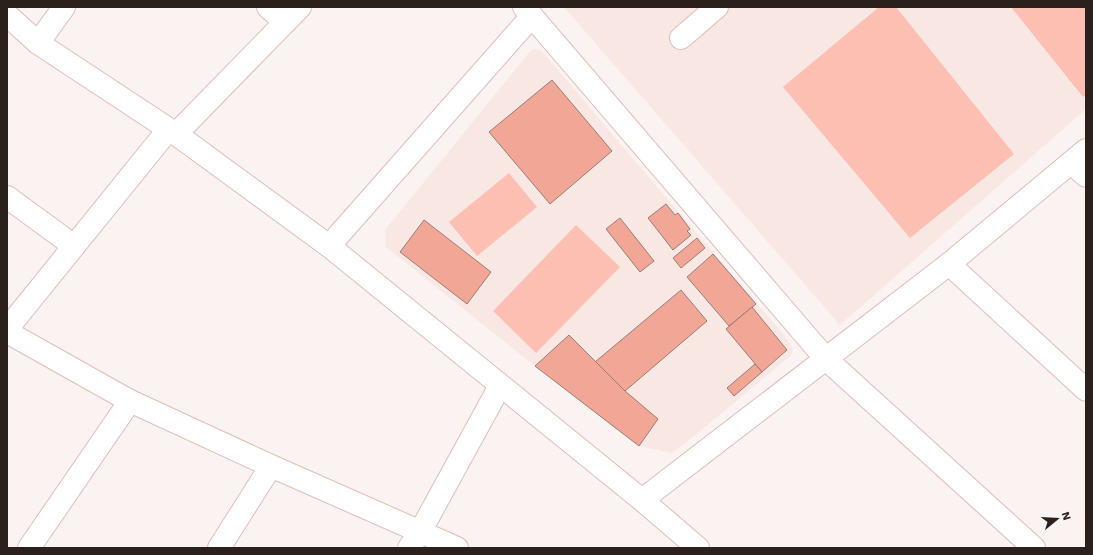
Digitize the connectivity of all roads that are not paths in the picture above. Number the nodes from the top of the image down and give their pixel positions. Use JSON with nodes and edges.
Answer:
{"nodes":[{"id":1,"x":64,"y":7,"type":"edge"},
{"id":2,"x":268,"y":7,"type":"edge"},
{"id":3,"x":717,"y":7,"type":"edge"},
{"id":4,"x":528,"y":12,"type":"edge"},
{"id":5,"x":293,"y":14,"type":"edge"},
{"id":6,"x":7,"y":15,"type":"edge"},
{"id":7,"x":680,"y":38,"type":"dead end"},
{"id":8,"x":38,"y":42,"type":"junction"},
{"id":9,"x":172,"y":132,"type":"junction"},
{"id":10,"x":1081,"y":163,"type":"edge"},
{"id":11,"x":7,"y":197,"type":"edge"},
{"id":12,"x":74,"y":246,"type":"junction"},
{"id":13,"x":329,"y":246,"type":"junction"},
{"id":14,"x":949,"y":264,"type":"junction"},
{"id":15,"x":7,"y":331,"type":"edge"},
{"id":16,"x":826,"y":359,"type":"junction"},
{"id":17,"x":500,"y":386,"type":"junction"},
{"id":18,"x":1086,"y":390,"type":"edge"},
{"id":19,"x":130,"y":401,"type":"junction"},
{"id":20,"x":271,"y":466,"type":"junction"},
{"id":21,"x":642,"y":500,"type":"junction"},
{"id":22,"x":414,"y":540,"type":"edge"},
{"id":23,"x":29,"y":548,"type":"edge"},
{"id":24,"x":219,"y":548,"type":"edge"},
{"id":25,"x":457,"y":548,"type":"edge"},
{"id":26,"x":698,"y":548,"type":"edge"},
{"id":27,"x":1034,"y":548,"type":"edge"}],
"edges":[{"from":1,"to":8,"type":"street"},
{"from":2,"to":5,"type":"street"},
{"from":3,"to":7,"type":"street"},
{"from":4,"to":13,"type":"street"},
{"from":4,"to":16,"type":"street"},
{"from":5,"to":9,"type":"street"},
{"from":6,"to":8,"type":"street"},
{"from":8,"to":9,"type":"street"},
{"from":9,"to":12,"type":"street"},
{"from":9,"to":13,"type":"street"},
{"from":10,"to":14,"type":"street"},
{"from":11,"to":12,"type":"street"},
{"from":12,"to":15,"type":"street"},
{"from":13,"to":17,"type":"street"},
{"from":14,"to":16,"type":"street"},
{"from":14,"to":18,"type":"street"},
{"from":15,"to":19,"type":"street"},
{"from":16,"to":21,"type":"street"},
{"from":16,"to":27,"type":"street"},
{"from":17,"to":21,"type":"street"},
{"from":17,"to":22,"type":"street"},
{"from":19,"to":20,"type":"street"},
{"from":19,"to":23,"type":"street"},
{"from":20,"to":22,"type":"street"},
{"from":20,"to":24,"type":"street"},
{"from":21,"to":26,"type":"street"},
{"from":22,"to":25,"type":"street"}]}
